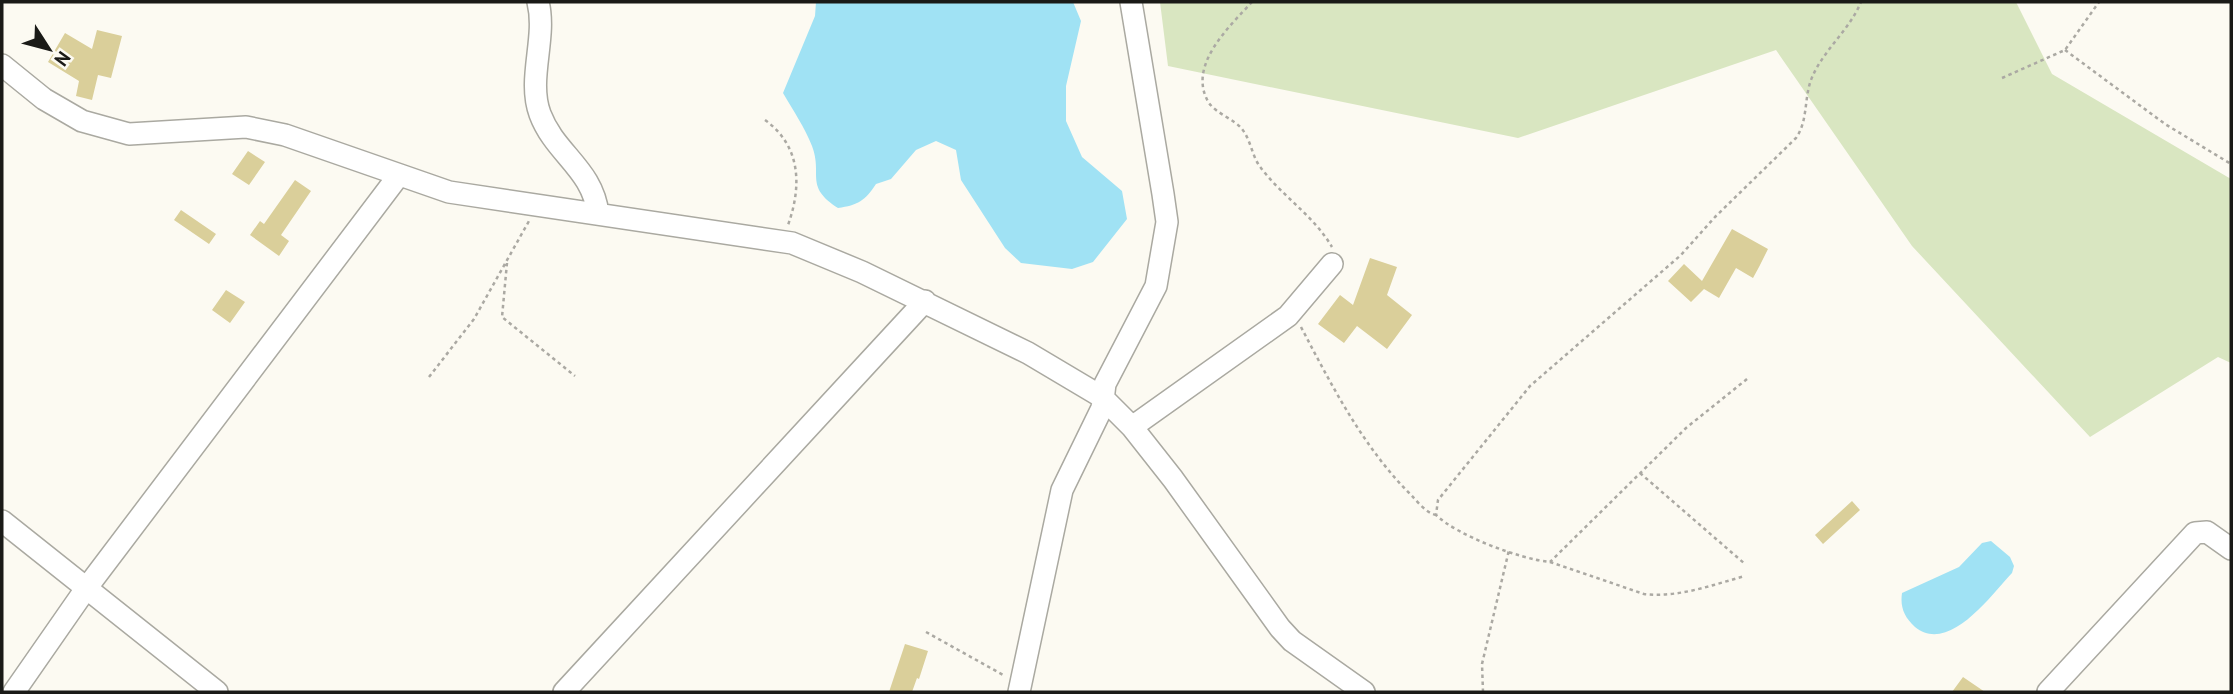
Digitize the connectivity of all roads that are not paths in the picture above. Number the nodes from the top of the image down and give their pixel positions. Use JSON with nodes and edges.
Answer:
{"nodes":[{"id":1,"x":538,"y":2,"type":"edge"},
{"id":2,"x":1131,"y":2,"type":"edge"},
{"id":3,"x":2,"y":65,"type":"edge"},
{"id":4,"x":399,"y":175,"type":"junction"},
{"id":5,"x":598,"y":214,"type":"junction"},
{"id":6,"x":1332,"y":264,"type":"road end"},
{"id":7,"x":925,"y":301,"type":"junction"},
{"id":8,"x":1102,"y":397,"type":"junction"},
{"id":9,"x":1132,"y":427,"type":"junction"},
{"id":10,"x":2,"y":521,"type":"edge"},
{"id":11,"x":2231,"y":549,"type":"edge"},
{"id":12,"x":85,"y":590,"type":"junction"},
{"id":13,"x":1021,"y":689,"type":"edge"},
{"id":14,"x":1352,"y":689,"type":"edge"},
{"id":15,"x":14,"y":692,"type":"edge"},
{"id":16,"x":217,"y":692,"type":"edge"},
{"id":17,"x":564,"y":692,"type":"edge"},
{"id":18,"x":2048,"y":692,"type":"edge"}],
"edges":[{"from":1,"to":5,"type":"street"},
{"from":2,"to":8,"type":"street"},
{"from":3,"to":4,"type":"street"},
{"from":4,"to":5,"type":"street"},
{"from":4,"to":12,"type":"street"},
{"from":5,"to":7,"type":"street"},
{"from":6,"to":9,"type":"street"},
{"from":7,"to":8,"type":"street"},
{"from":7,"to":17,"type":"street"},
{"from":8,"to":9,"type":"street"},
{"from":8,"to":13,"type":"street"},
{"from":9,"to":14,"type":"street"},
{"from":10,"to":12,"type":"street"},
{"from":11,"to":18,"type":"street"},
{"from":12,"to":15,"type":"street"},
{"from":12,"to":16,"type":"street"}]}
